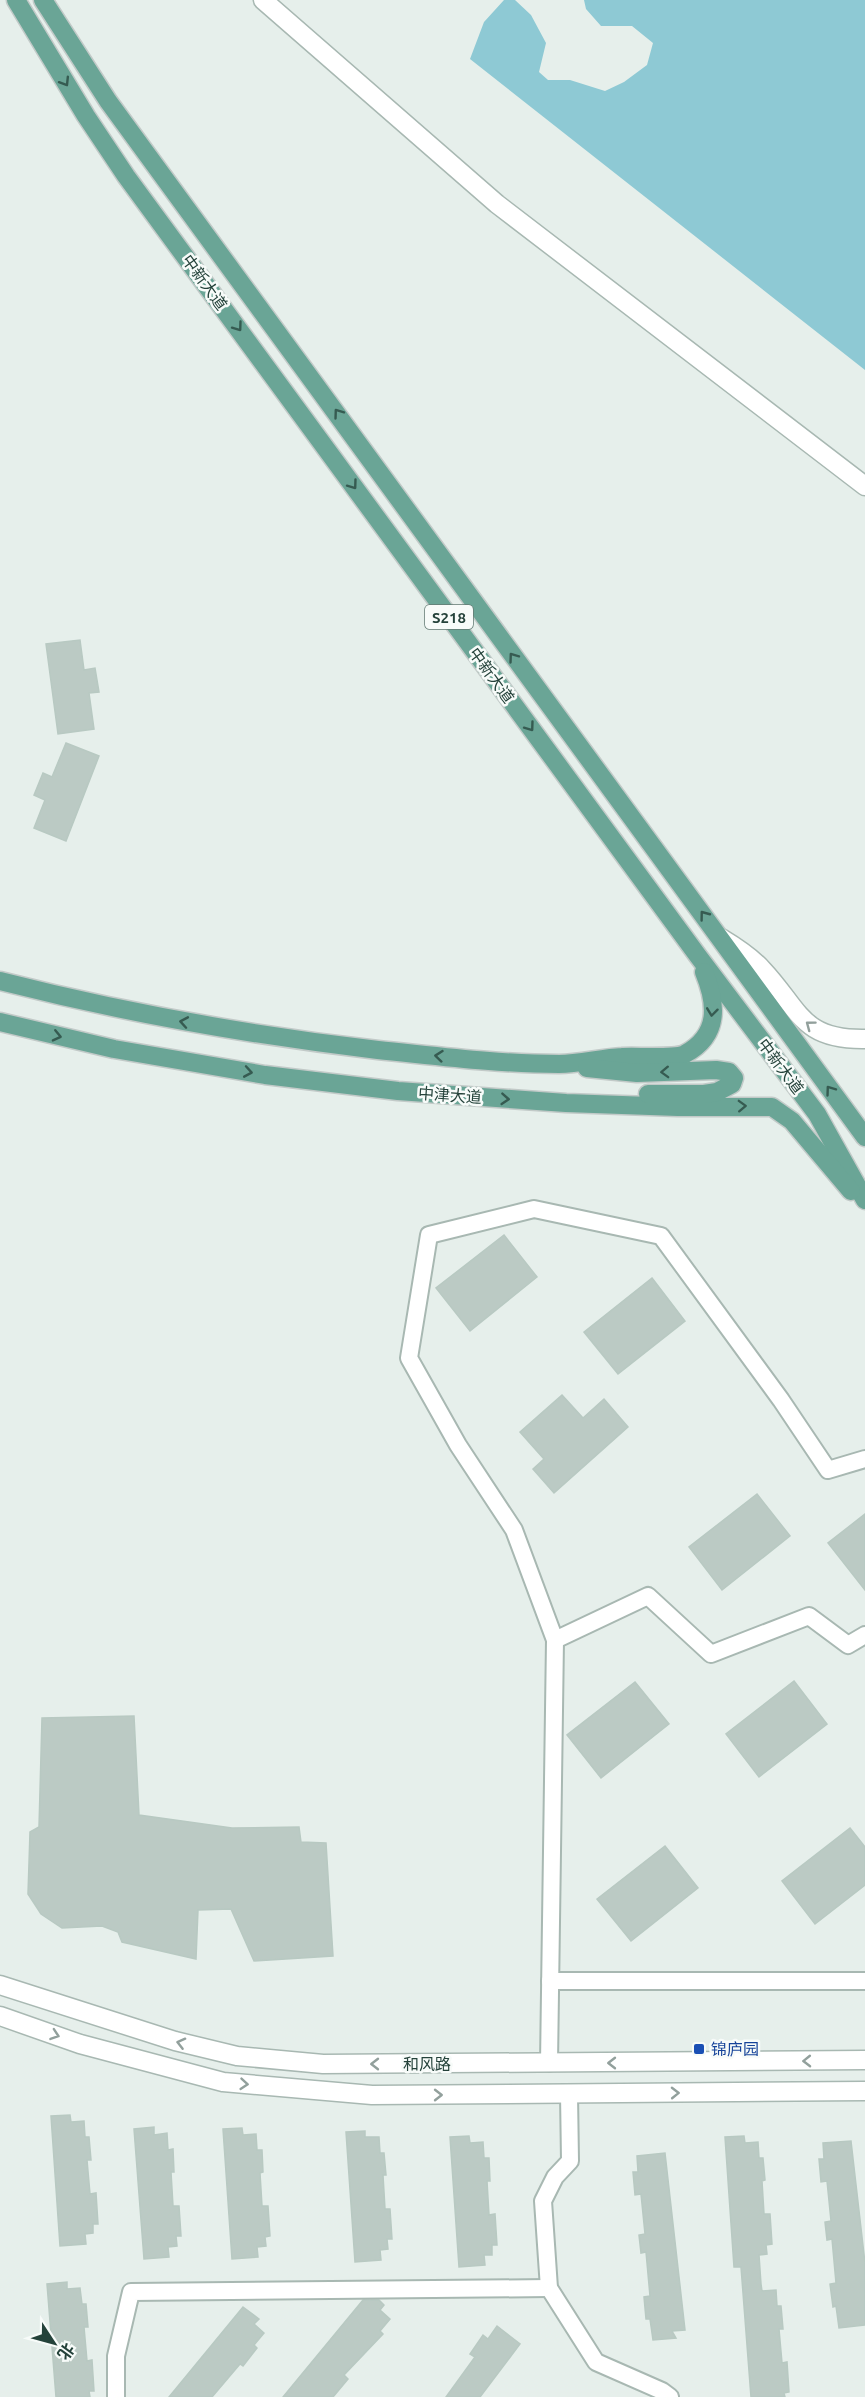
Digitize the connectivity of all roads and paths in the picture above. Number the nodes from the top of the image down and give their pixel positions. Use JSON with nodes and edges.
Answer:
{"nodes":[{"id":1,"x":16,"y":0,"type":"edge"},
{"id":2,"x":43,"y":0,"type":"edge"},
{"id":3,"x":263,"y":0,"type":"edge"},
{"id":4,"x":865,"y":486,"type":"edge"},
{"id":5,"x":721,"y":938,"type":"junction"},
{"id":6,"x":698,"y":956,"type":"junction"},
{"id":7,"x":0,"y":981,"type":"edge"},
{"id":8,"x":0,"y":1022,"type":"edge"},
{"id":9,"x":865,"y":1039,"type":"edge"},
{"id":10,"x":561,"y":1064,"type":"junction"},
{"id":11,"x":566,"y":1103,"type":"junction"},
{"id":12,"x":865,"y":1137,"type":"edge"},
{"id":13,"x":865,"y":1202,"type":"edge"},
{"id":14,"x":865,"y":1459,"type":"edge"},
{"id":15,"x":865,"y":1635,"type":"edge"},
{"id":16,"x":555,"y":1640,"type":"junction"},
{"id":17,"x":550,"y":1980,"type":"junction"},
{"id":18,"x":865,"y":1981,"type":"edge"},
{"id":19,"x":0,"y":1985,"type":"edge"},
{"id":20,"x":0,"y":2016,"type":"edge"},
{"id":21,"x":865,"y":2060,"type":"edge"},
{"id":22,"x":549,"y":2063,"type":"junction"},
{"id":23,"x":865,"y":2091,"type":"edge"},
{"id":24,"x":569,"y":2094,"type":"junction"},
{"id":25,"x":549,"y":2288,"type":"junction"},
{"id":26,"x":116,"y":2397,"type":"edge"},
{"id":27,"x":670,"y":2397,"type":"edge"}],
"edges":[{"from":1,"to":6,"type":"main road","name":"中新大道","number":"S218","one_way":true},
{"from":5,"to":2,"type":"main road","name":"中新大道","number":"S218","one_way":true},
{"from":3,"to":4,"type":"street"},
{"from":9,"to":5,"type":"street","one_way":true},
{"from":12,"to":5,"type":"main road","name":"中新大道","number":"S218","one_way":true},
{"from":6,"to":10,"type":"main road","one_way":true},
{"from":6,"to":13,"type":"main road","name":"中新大道","number":"S218"},
{"from":10,"to":7,"type":"main road","one_way":true},
{"from":8,"to":11,"type":"main road","name":"中津大道","one_way":true},
{"from":11,"to":10,"type":"main road","one_way":true},
{"from":11,"to":13,"type":"main road","name":"中津大道","one_way":true},
{"from":14,"to":16,"type":"street"},
{"from":15,"to":16,"type":"street"},
{"from":16,"to":17,"type":"street"},
{"from":17,"to":18,"type":"street"},
{"from":17,"to":22,"type":"street"},
{"from":22,"to":19,"type":"street","name":"和风路","one_way":true},
{"from":20,"to":24,"type":"street","name":"和风路","one_way":true},
{"from":21,"to":22,"type":"street","name":"和风路","one_way":true},
{"from":24,"to":23,"type":"street","name":"和风路","one_way":true},
{"from":24,"to":25,"type":"street"},
{"from":25,"to":26,"type":"street"},
{"from":25,"to":27,"type":"street"}]}
